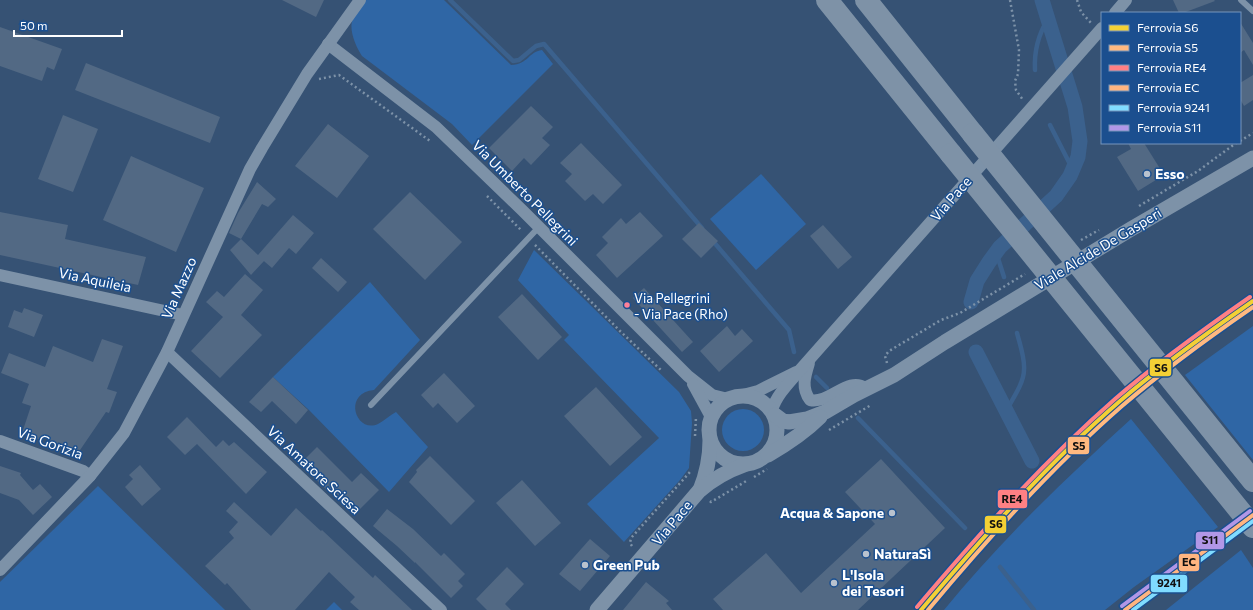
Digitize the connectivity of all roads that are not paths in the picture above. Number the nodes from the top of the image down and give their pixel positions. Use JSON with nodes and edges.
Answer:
{"nodes":[{"id":1,"x":360,"y":0,"type":"edge"},
{"id":2,"x":827,"y":0,"type":"edge"},
{"id":3,"x":866,"y":0,"type":"edge"},
{"id":4,"x":1126,"y":0,"type":"edge"},
{"id":5,"x":1241,"y":0,"type":"edge"},
{"id":6,"x":1253,"y":10,"type":"edge"},
{"id":7,"x":1116,"y":12,"type":"edge"},
{"id":8,"x":1100,"y":30,"type":"edge"},
{"id":9,"x":328,"y":44,"type":"junction"},
{"id":10,"x":1253,"y":158,"type":"edge"},
{"id":11,"x":539,"y":227,"type":"junction"},
{"id":12,"x":0,"y":275,"type":"edge"},
{"id":13,"x":183,"y":315,"type":"junction"},
{"id":14,"x":167,"y":352,"type":"junction"},
{"id":15,"x":810,"y":360,"type":"junction"},
{"id":16,"x":800,"y":370,"type":"junction"},
{"id":17,"x":688,"y":376,"type":"junction"},
{"id":18,"x":860,"y":391,"type":"junction"},
{"id":19,"x":743,"y":395,"type":"junction"},
{"id":20,"x":728,"y":399,"type":"junction"},
{"id":21,"x":371,"y":406,"type":"dead end"},
{"id":22,"x":826,"y":412,"type":"junction"},
{"id":23,"x":773,"y":413,"type":"junction"},
{"id":24,"x":711,"y":417,"type":"junction"},
{"id":25,"x":710,"y":439,"type":"junction"},
{"id":26,"x":0,"y":441,"type":"edge"},
{"id":27,"x":766,"y":456,"type":"junction"},
{"id":28,"x":744,"y":465,"type":"junction"},
{"id":29,"x":90,"y":476,"type":"junction"},
{"id":30,"x":1253,"y":481,"type":"edge"},
{"id":31,"x":699,"y":490,"type":"junction"},
{"id":32,"x":1253,"y":527,"type":"edge"},
{"id":33,"x":0,"y":570,"type":"edge"},
{"id":34,"x":441,"y":610,"type":"edge"},
{"id":35,"x":597,"y":610,"type":"edge"}],
"edges":[{"from":1,"to":9,"type":"street","name":"Via Mazzo"},
{"from":2,"to":32,"type":"highway","bridge":true},
{"from":3,"to":30,"type":"highway","bridge":true},
{"from":4,"to":7,"type":"street"},
{"from":5,"to":6,"type":"lane"},
{"from":8,"to":15,"type":"street","name":"Via Pace"},
{"from":9,"to":11,"type":"street","name":"Via Umberto Pellegrini"},
{"from":9,"to":13,"type":"street","name":"Via Mazzo"},
{"from":10,"to":18,"type":"street","name":"Viale Alcide De Gasperi"},
{"from":11,"to":17,"type":"street","name":"Via Umberto Pellegrini"},
{"from":11,"to":21,"type":"lane"},
{"from":12,"to":13,"type":"street","name":"Via Aquileia"},
{"from":13,"to":14,"type":"street","name":"Via Mazzo"},
{"from":14,"to":29,"type":"street","name":"Via Mazzo"},
{"from":14,"to":34,"type":"street","name":"Via Amatore Sciesa"},
{"from":15,"to":16,"type":"street","name":"Via Pace"},
{"from":15,"to":18,"type":"street"},
{"from":16,"to":19,"type":"street","name":"Via Pace"},
{"from":16,"to":23,"type":"street","name":"Via Pace"},
{"from":17,"to":20,"type":"street"},
{"from":17,"to":24,"type":"street"},
{"from":18,"to":22,"type":"street","name":"Viale Alcide De Gasperi"},
{"from":19,"to":20,"type":"street"},
{"from":19,"to":23,"type":"street"},
{"from":20,"to":24,"type":"street"},
{"from":22,"to":23,"type":"street","name":"Viale Alcide De Gasperi"},
{"from":22,"to":27,"type":"street","name":"Viale Alcide De Gasperi"},
{"from":23,"to":27,"type":"street"},
{"from":24,"to":25,"type":"street"},
{"from":25,"to":28,"type":"street"},
{"from":25,"to":31,"type":"street","name":"Via Pace"},
{"from":26,"to":29,"type":"street","name":"Via Gorizia"},
{"from":27,"to":28,"type":"street"},
{"from":28,"to":31,"type":"street","name":"Via Pace"},
{"from":29,"to":33,"type":"street","name":"Via Mazzo"},
{"from":31,"to":35,"type":"street","name":"Via Pace"}]}
